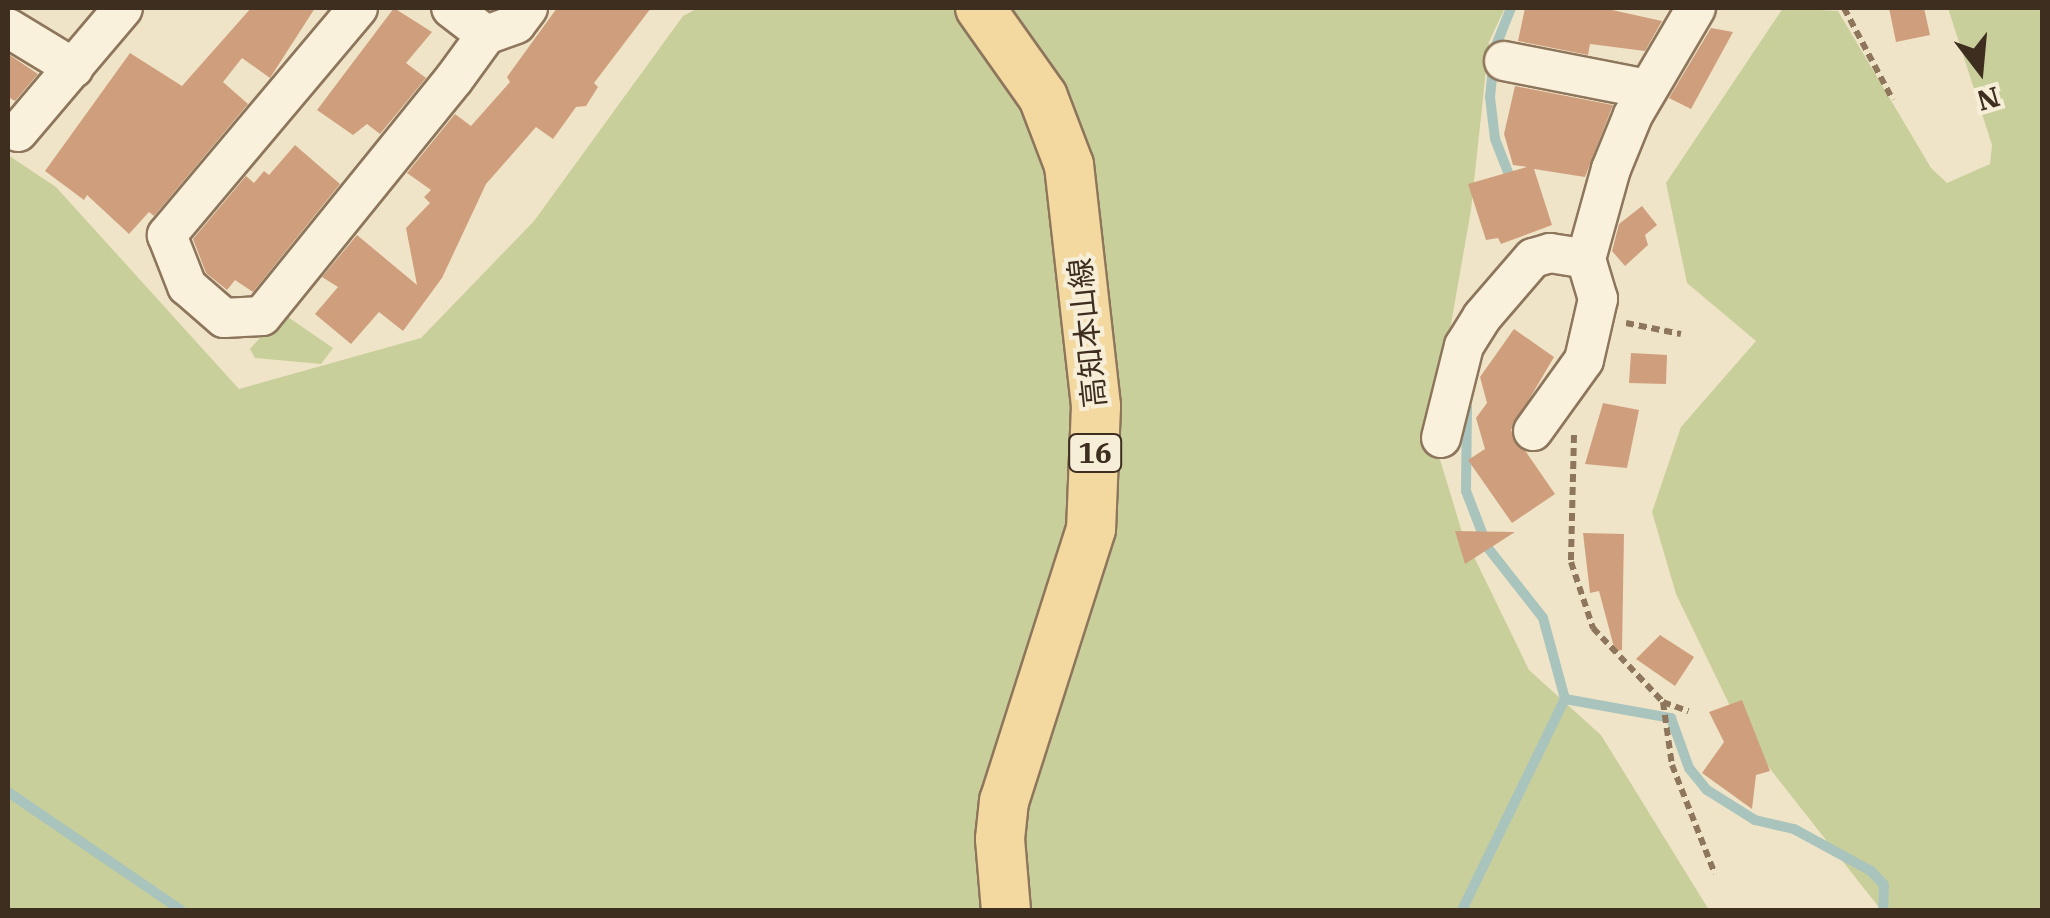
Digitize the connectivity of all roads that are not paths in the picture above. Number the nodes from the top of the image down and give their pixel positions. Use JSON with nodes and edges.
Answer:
{"nodes":[{"id":1,"x":123,"y":8,"type":"edge"},
{"id":2,"x":358,"y":8,"type":"edge"},
{"id":3,"x":451,"y":8,"type":"edge"},
{"id":4,"x":528,"y":8,"type":"edge"},
{"id":5,"x":980,"y":8,"type":"edge"},
{"id":6,"x":1696,"y":8,"type":"edge"},
{"id":7,"x":8,"y":28,"type":"edge"},
{"id":8,"x":486,"y":35,"type":"junction"},
{"id":9,"x":1504,"y":61,"type":"dead end"},
{"id":10,"x":74,"y":68,"type":"junction"},
{"id":11,"x":1647,"y":90,"type":"junction"},
{"id":12,"x":18,"y":132,"type":"dead end"},
{"id":13,"x":1556,"y":256,"type":"junction"},
{"id":14,"x":1533,"y":432,"type":"dead end"},
{"id":15,"x":1442,"y":438,"type":"dead end"},
{"id":16,"x":1006,"y":910,"type":"edge"}],
"edges":[{"from":1,"to":10,"type":"street"},
{"from":2,"to":8,"type":"street"},
{"from":3,"to":8,"type":"street"},
{"from":4,"to":8,"type":"street"},
{"from":5,"to":16,"type":"main road","name":"高知本山線","number":"16"},
{"from":6,"to":11,"type":"street"},
{"from":7,"to":10,"type":"street"},
{"from":9,"to":11,"type":"street"},
{"from":10,"to":12,"type":"street"},
{"from":11,"to":13,"type":"street"},
{"from":13,"to":14,"type":"street"},
{"from":13,"to":15,"type":"street"}]}
